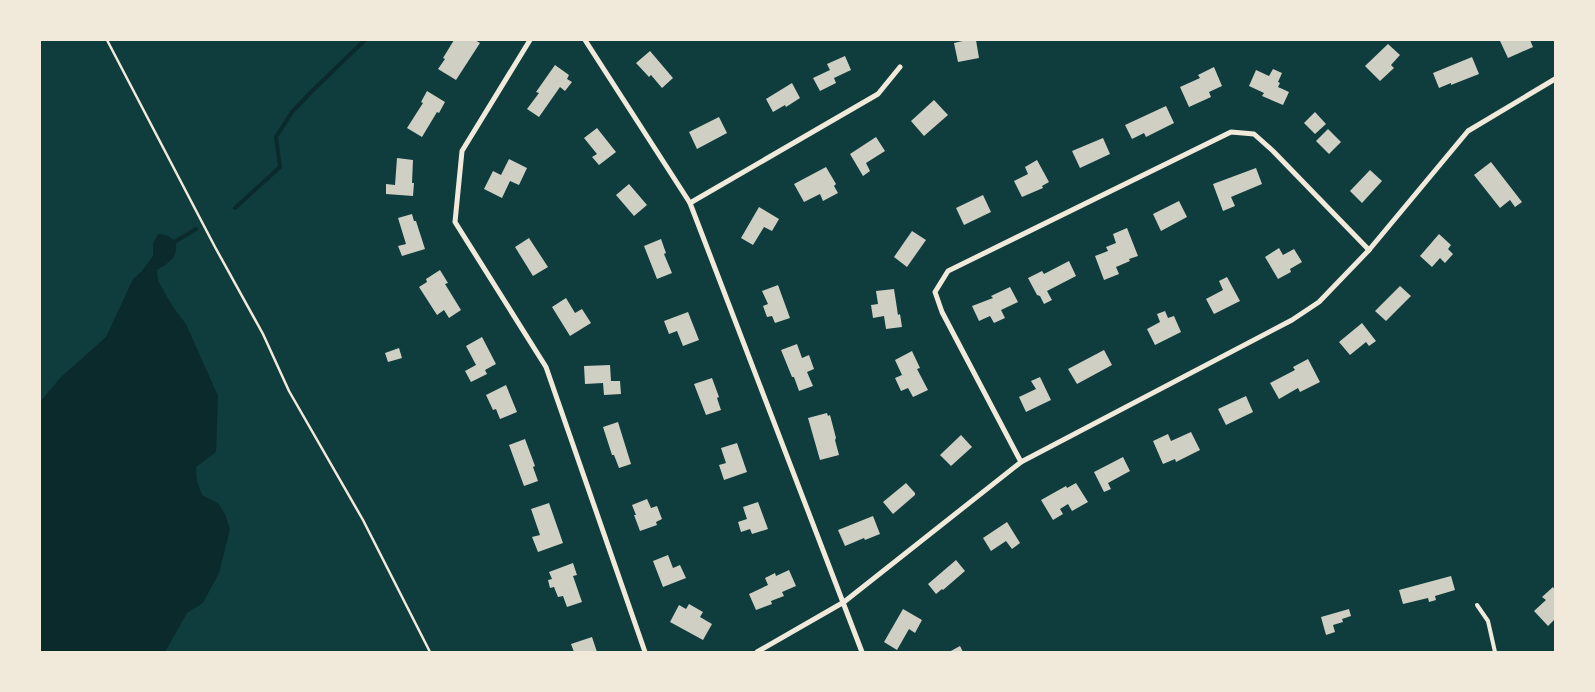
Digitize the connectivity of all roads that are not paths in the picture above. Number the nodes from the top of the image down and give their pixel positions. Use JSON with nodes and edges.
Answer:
{"nodes":[{"id":1,"x":530,"y":40,"type":"edge"},
{"id":2,"x":585,"y":40,"type":"edge"},
{"id":3,"x":900,"y":67,"type":"dead end"},
{"id":4,"x":1555,"y":79,"type":"edge"},
{"id":5,"x":690,"y":203,"type":"junction"},
{"id":6,"x":1369,"y":250,"type":"junction"},
{"id":7,"x":1021,"y":462,"type":"junction"},
{"id":8,"x":844,"y":602,"type":"junction"},
{"id":9,"x":1477,"y":605,"type":"dead end"},
{"id":10,"x":645,"y":652,"type":"edge"},
{"id":11,"x":757,"y":652,"type":"edge"},
{"id":12,"x":862,"y":652,"type":"edge"},
{"id":13,"x":1496,"y":652,"type":"edge"}],
"edges":[{"from":1,"to":10,"type":"street"},
{"from":2,"to":5,"type":"street"},
{"from":3,"to":5,"type":"street"},
{"from":4,"to":6,"type":"street"},
{"from":5,"to":8,"type":"street"},
{"from":6,"to":7,"type":"street"},
{"from":6,"to":7,"type":"street"},
{"from":7,"to":8,"type":"street"},
{"from":8,"to":11,"type":"street"},
{"from":8,"to":12,"type":"street"},
{"from":9,"to":13,"type":"lane"}]}
